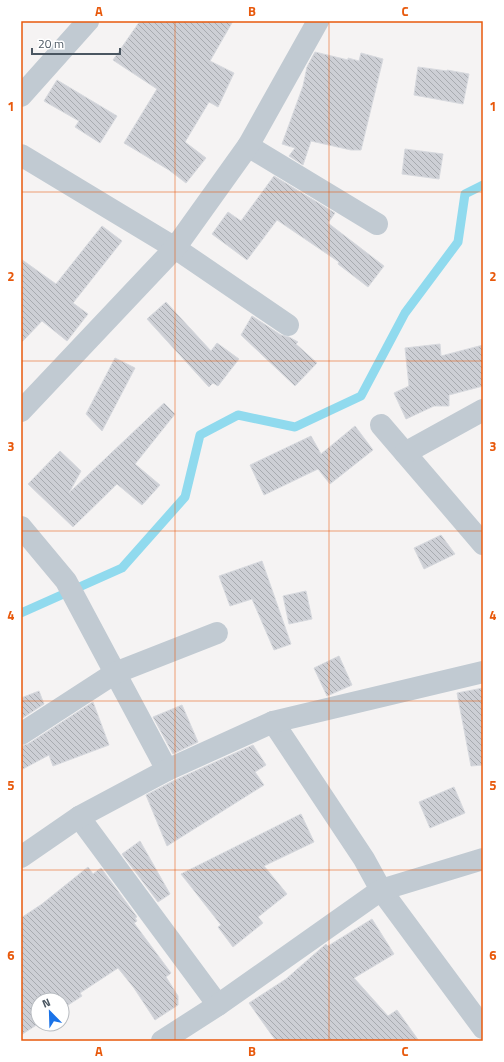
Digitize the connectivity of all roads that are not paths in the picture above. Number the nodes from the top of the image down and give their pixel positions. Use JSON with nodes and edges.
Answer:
{"nodes":[{"id":1,"x":88,"y":21,"type":"edge"},
{"id":2,"x":318,"y":21,"type":"edge"},
{"id":3,"x":21,"y":96,"type":"edge"},
{"id":4,"x":248,"y":146,"type":"junction"},
{"id":5,"x":21,"y":154,"type":"edge"},
{"id":6,"x":377,"y":224,"type":"dead end"},
{"id":7,"x":175,"y":248,"type":"junction"},
{"id":8,"x":288,"y":325,"type":"dead end"},
{"id":9,"x":483,"y":410,"type":"edge"},
{"id":10,"x":21,"y":411,"type":"edge"},
{"id":11,"x":381,"y":425,"type":"dead end"},
{"id":12,"x":405,"y":453,"type":"junction"},
{"id":13,"x":21,"y":527,"type":"edge"},
{"id":14,"x":483,"y":544,"type":"edge"},
{"id":15,"x":217,"y":634,"type":"dead end"},
{"id":16,"x":483,"y":672,"type":"edge"},
{"id":17,"x":115,"y":673,"type":"junction"},
{"id":18,"x":273,"y":722,"type":"junction"},
{"id":19,"x":21,"y":734,"type":"edge"},
{"id":20,"x":167,"y":770,"type":"junction"},
{"id":21,"x":79,"y":817,"type":"junction"},
{"id":22,"x":21,"y":857,"type":"edge"},
{"id":23,"x":483,"y":859,"type":"edge"},
{"id":24,"x":381,"y":890,"type":"junction"},
{"id":25,"x":218,"y":1005,"type":"junction"},
{"id":26,"x":483,"y":1028,"type":"edge"},
{"id":27,"x":162,"y":1041,"type":"edge"}],
"edges":[{"from":1,"to":3,"type":"street"},
{"from":2,"to":4,"type":"street"},
{"from":4,"to":6,"type":"street"},
{"from":4,"to":7,"type":"street"},
{"from":5,"to":7,"type":"street"},
{"from":7,"to":8,"type":"street"},
{"from":7,"to":10,"type":"street"},
{"from":9,"to":12,"type":"street"},
{"from":11,"to":12,"type":"street"},
{"from":12,"to":14,"type":"street"},
{"from":13,"to":17,"type":"street"},
{"from":15,"to":17,"type":"street"},
{"from":16,"to":18,"type":"street"},
{"from":17,"to":19,"type":"street"},
{"from":17,"to":20,"type":"street"},
{"from":18,"to":20,"type":"street"},
{"from":18,"to":24,"type":"street"},
{"from":20,"to":21,"type":"street"},
{"from":21,"to":22,"type":"street"},
{"from":21,"to":25,"type":"street"},
{"from":23,"to":24,"type":"street"},
{"from":24,"to":25,"type":"street"},
{"from":24,"to":26,"type":"street"},
{"from":25,"to":27,"type":"street"}]}
